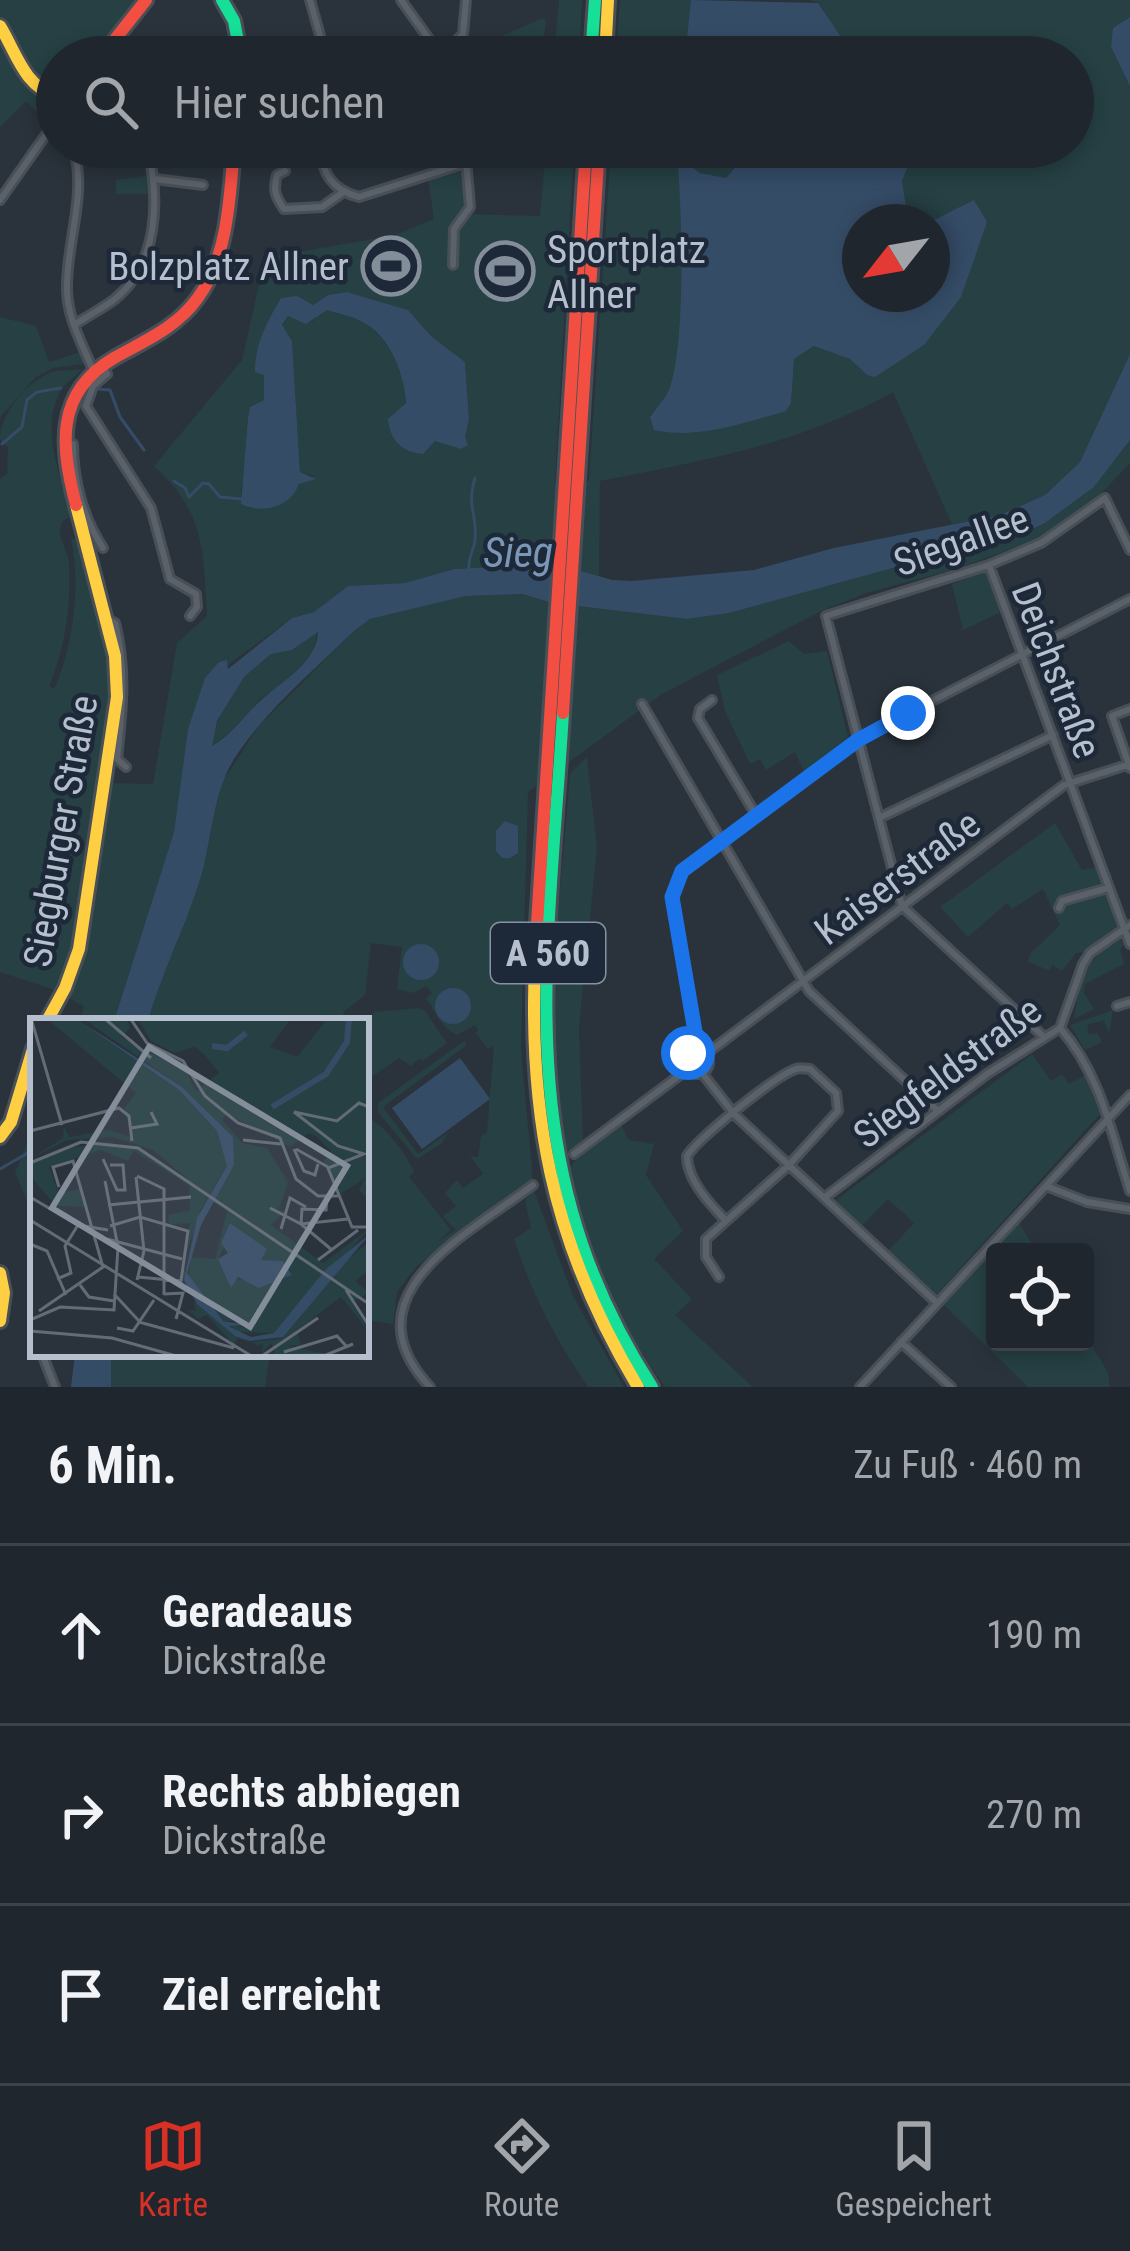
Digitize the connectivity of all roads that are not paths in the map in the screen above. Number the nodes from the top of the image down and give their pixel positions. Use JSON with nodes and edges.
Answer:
{"nodes":[{"id":1,"x":146,"y":0,"type":"edge"},
{"id":2,"x":310,"y":0,"type":"edge"},
{"id":3,"x":401,"y":0,"type":"edge"},
{"id":4,"x":466,"y":0,"type":"edge"},
{"id":5,"x":595,"y":0,"type":"edge"},
{"id":6,"x":608,"y":0,"type":"edge"},
{"id":7,"x":228,"y":2,"type":"edge"},
{"id":8,"x":0,"y":26,"type":"edge"},
{"id":9,"x":118,"y":36,"type":"edge"},
{"id":10,"x":237,"y":36,"type":"edge"},
{"id":11,"x":318,"y":36,"type":"edge"},
{"id":12,"x":427,"y":36,"type":"edge"},
{"id":13,"x":461,"y":36,"type":"edge"},
{"id":14,"x":592,"y":36,"type":"edge"},
{"id":15,"x":606,"y":36,"type":"edge"},
{"id":16,"x":36,"y":87,"type":"edge"},
{"id":17,"x":36,"y":149,"type":"edge"},
{"id":18,"x":77,"y":168,"type":"edge"},
{"id":19,"x":152,"y":168,"type":"edge"},
{"id":20,"x":231,"y":168,"type":"edge"},
{"id":21,"x":323,"y":168,"type":"edge"},
{"id":22,"x":455,"y":168,"type":"edge"},
{"id":23,"x":464,"y":168,"type":"edge"},
{"id":24,"x":585,"y":168,"type":"edge"},
{"id":25,"x":598,"y":168,"type":"edge"},
{"id":26,"x":285,"y":171,"type":"dead end"},
{"id":27,"x":155,"y":179,"type":"junction"},
{"id":28,"x":203,"y":185,"type":"dead end"},
{"id":29,"x":342,"y":193,"type":"junction"},
{"id":30,"x":0,"y":200,"type":"edge"},
{"id":31,"x":452,"y":265,"type":"dead end"},
{"id":32,"x":74,"y":325,"type":"junction"},
{"id":33,"x":97,"y":366,"type":"junction"},
{"id":34,"x":73,"y":443,"type":"dead end"},
{"id":35,"x":84,"y":522,"type":"junction"},
{"id":36,"x":103,"y":548,"type":"dead end"},
{"id":37,"x":1130,"y":550,"type":"edge"},
{"id":38,"x":989,"y":565,"type":"junction"},
{"id":39,"x":1130,"y":599,"type":"edge"},
{"id":40,"x":190,"y":616,"type":"dead end"},
{"id":41,"x":106,"y":618,"type":"junction"},
{"id":42,"x":1023,"y":653,"type":"junction"},
{"id":43,"x":712,"y":700,"type":"dead end"},
{"id":44,"x":642,"y":704,"type":"dead end"},
{"id":45,"x":1130,"y":710,"type":"edge"},
{"id":46,"x":1053,"y":735,"type":"junction"},
{"id":47,"x":858,"y":740,"type":"junction"},
{"id":48,"x":1130,"y":765,"type":"edge"},
{"id":49,"x":126,"y":766,"type":"dead end"},
{"id":50,"x":1071,"y":783,"type":"junction"},
{"id":51,"x":756,"y":815,"type":"junction"},
{"id":52,"x":879,"y":818,"type":"junction"},
{"id":53,"x":722,"y":840,"type":"junction"},
{"id":54,"x":1108,"y":888,"type":"junction"},
{"id":55,"x":902,"y":906,"type":"junction"},
{"id":56,"x":1059,"y":908,"type":"dead end"},
{"id":57,"x":1127,"y":927,"type":"edge"},
{"id":58,"x":1130,"y":944,"type":"edge"},
{"id":59,"x":803,"y":982,"type":"junction"},
{"id":60,"x":1130,"y":1002,"type":"edge"},
{"id":61,"x":1118,"y":1006,"type":"dead end"},
{"id":62,"x":48,"y":1018,"type":"edge"},
{"id":63,"x":1060,"y":1028,"type":"junction"},
{"id":64,"x":1045,"y":1037,"type":"junction"},
{"id":65,"x":702,"y":1052,"type":"junction"},
{"id":66,"x":30,"y":1055,"type":"edge"},
{"id":67,"x":688,"y":1070,"type":"junction"},
{"id":68,"x":702,"y":1073,"type":"junction"},
{"id":69,"x":1130,"y":1095,"type":"edge"},
{"id":70,"x":938,"y":1111,"type":"junction"},
{"id":71,"x":734,"y":1114,"type":"junction"},
{"id":72,"x":1107,"y":1120,"type":"junction"},
{"id":73,"x":0,"y":1137,"type":"edge"},
{"id":74,"x":574,"y":1154,"type":"dead end"},
{"id":75,"x":789,"y":1166,"type":"junction"},
{"id":76,"x":533,"y":1185,"type":"dead end"},
{"id":77,"x":1046,"y":1186,"type":"junction"},
{"id":78,"x":1130,"y":1190,"type":"edge"},
{"id":79,"x":824,"y":1198,"type":"junction"},
{"id":80,"x":1130,"y":1209,"type":"edge"},
{"id":81,"x":727,"y":1221,"type":"junction"},
{"id":82,"x":0,"y":1274,"type":"edge"},
{"id":83,"x":719,"y":1277,"type":"dead end"},
{"id":84,"x":937,"y":1303,"type":"junction"},
{"id":85,"x":0,"y":1321,"type":"edge"},
{"id":86,"x":901,"y":1342,"type":"junction"},
{"id":87,"x":45,"y":1357,"type":"edge"},
{"id":88,"x":55,"y":1387,"type":"edge"},
{"id":89,"x":430,"y":1387,"type":"edge"},
{"id":90,"x":638,"y":1387,"type":"edge"},
{"id":91,"x":652,"y":1387,"type":"edge"},
{"id":92,"x":860,"y":1387,"type":"edge"},
{"id":93,"x":951,"y":1387,"type":"edge"}],
"edges":[{"from":1,"to":9,"type":"main road"},
{"from":2,"to":11,"type":"street"},
{"from":3,"to":12,"type":"street"},
{"from":4,"to":13,"type":"street"},
{"from":5,"to":14,"type":"main road"},
{"from":6,"to":15,"type":"main road"},
{"from":7,"to":10,"type":"main road"},
{"from":8,"to":16,"type":"main road"},
{"from":17,"to":30,"type":"street"},
{"from":18,"to":32,"type":"street"},
{"from":19,"to":27,"type":"street"},
{"from":20,"to":33,"type":"main road"},
{"from":21,"to":29,"type":"street"},
{"from":22,"to":29,"type":"street"},
{"from":23,"to":31,"type":"street"},
{"from":24,"to":90,"type":"main road","number":"A 560"},
{"from":25,"to":91,"type":"main road","number":"A 560"},
{"from":26,"to":29,"type":"street"},
{"from":27,"to":28,"type":"street"},
{"from":27,"to":32,"type":"street"},
{"from":32,"to":33,"type":"street"},
{"from":33,"to":35,"type":"main road","name":"Siegburger Straße"},
{"from":33,"to":40,"type":"street"},
{"from":34,"to":35,"type":"street"},
{"from":35,"to":36,"type":"street"},
{"from":35,"to":41,"type":"main road","name":"Siegburger Straße"},
{"from":37,"to":38,"type":"street","name":"Siegallee"},
{"from":38,"to":42,"type":"street","name":"Deichstraße"},
{"from":38,"to":47,"type":"street","name":"Siegallee"},
{"from":39,"to":42,"type":"street"},
{"from":41,"to":49,"type":"street"},
{"from":41,"to":62,"type":"main road","name":"Siegburger Straße"},
{"from":42,"to":46,"type":"street","name":"Deichstraße"},
{"from":42,"to":47,"type":"street"},
{"from":43,"to":51,"type":"street"},
{"from":44,"to":53,"type":"street"},
{"from":45,"to":48,"type":"street"},
{"from":46,"to":50,"type":"street","name":"Deichstraße"},
{"from":46,"to":52,"type":"street"},
{"from":47,"to":51,"type":"street"},
{"from":47,"to":52,"type":"street"},
{"from":48,"to":50,"type":"street","name":"Kaiserstraße"},
{"from":50,"to":54,"type":"street","name":"Deichstraße"},
{"from":50,"to":55,"type":"street","name":"Kaiserstraße"},
{"from":51,"to":53,"type":"street"},
{"from":52,"to":55,"type":"street"},
{"from":53,"to":59,"type":"street"},
{"from":53,"to":65,"type":"street"},
{"from":54,"to":56,"type":"street"},
{"from":54,"to":57,"type":"street","name":"Deichstraße"},
{"from":55,"to":59,"type":"street","name":"Kaiserstraße"},
{"from":55,"to":64,"type":"street"},
{"from":57,"to":58,"type":"street","name":"Deichstraße"},
{"from":57,"to":63,"type":"street","name":"Siegfeldstraße"},
{"from":59,"to":65,"type":"street","name":"Kaiserstraße"},
{"from":59,"to":70,"type":"street"},
{"from":60,"to":61,"type":"street"},
{"from":63,"to":64,"type":"street","name":"Siegfeldstraße"},
{"from":63,"to":72,"type":"street"},
{"from":64,"to":70,"type":"street","name":"Siegfeldstraße"},
{"from":65,"to":67,"type":"street"},
{"from":65,"to":68,"type":"street"},
{"from":66,"to":73,"type":"main road"},
{"from":67,"to":68,"type":"street"},
{"from":67,"to":74,"type":"street"},
{"from":68,"to":71,"type":"street"},
{"from":69,"to":72,"type":"street"},
{"from":70,"to":79,"type":"street","name":"Siegfeldstraße"},
{"from":71,"to":75,"type":"street"},
{"from":71,"to":75,"type":"street"},
{"from":71,"to":81,"type":"street"},
{"from":72,"to":77,"type":"street"},
{"from":72,"to":78,"type":"street"},
{"from":75,"to":79,"type":"street"},
{"from":75,"to":81,"type":"street"},
{"from":76,"to":89,"type":"street"},
{"from":77,"to":80,"type":"street"},
{"from":77,"to":84,"type":"street"},
{"from":79,"to":84,"type":"street"},
{"from":81,"to":83,"type":"street"},
{"from":82,"to":85,"type":"main road"},
{"from":84,"to":86,"type":"street"},
{"from":86,"to":92,"type":"street"},
{"from":86,"to":93,"type":"street"},
{"from":87,"to":88,"type":"street"}]}
